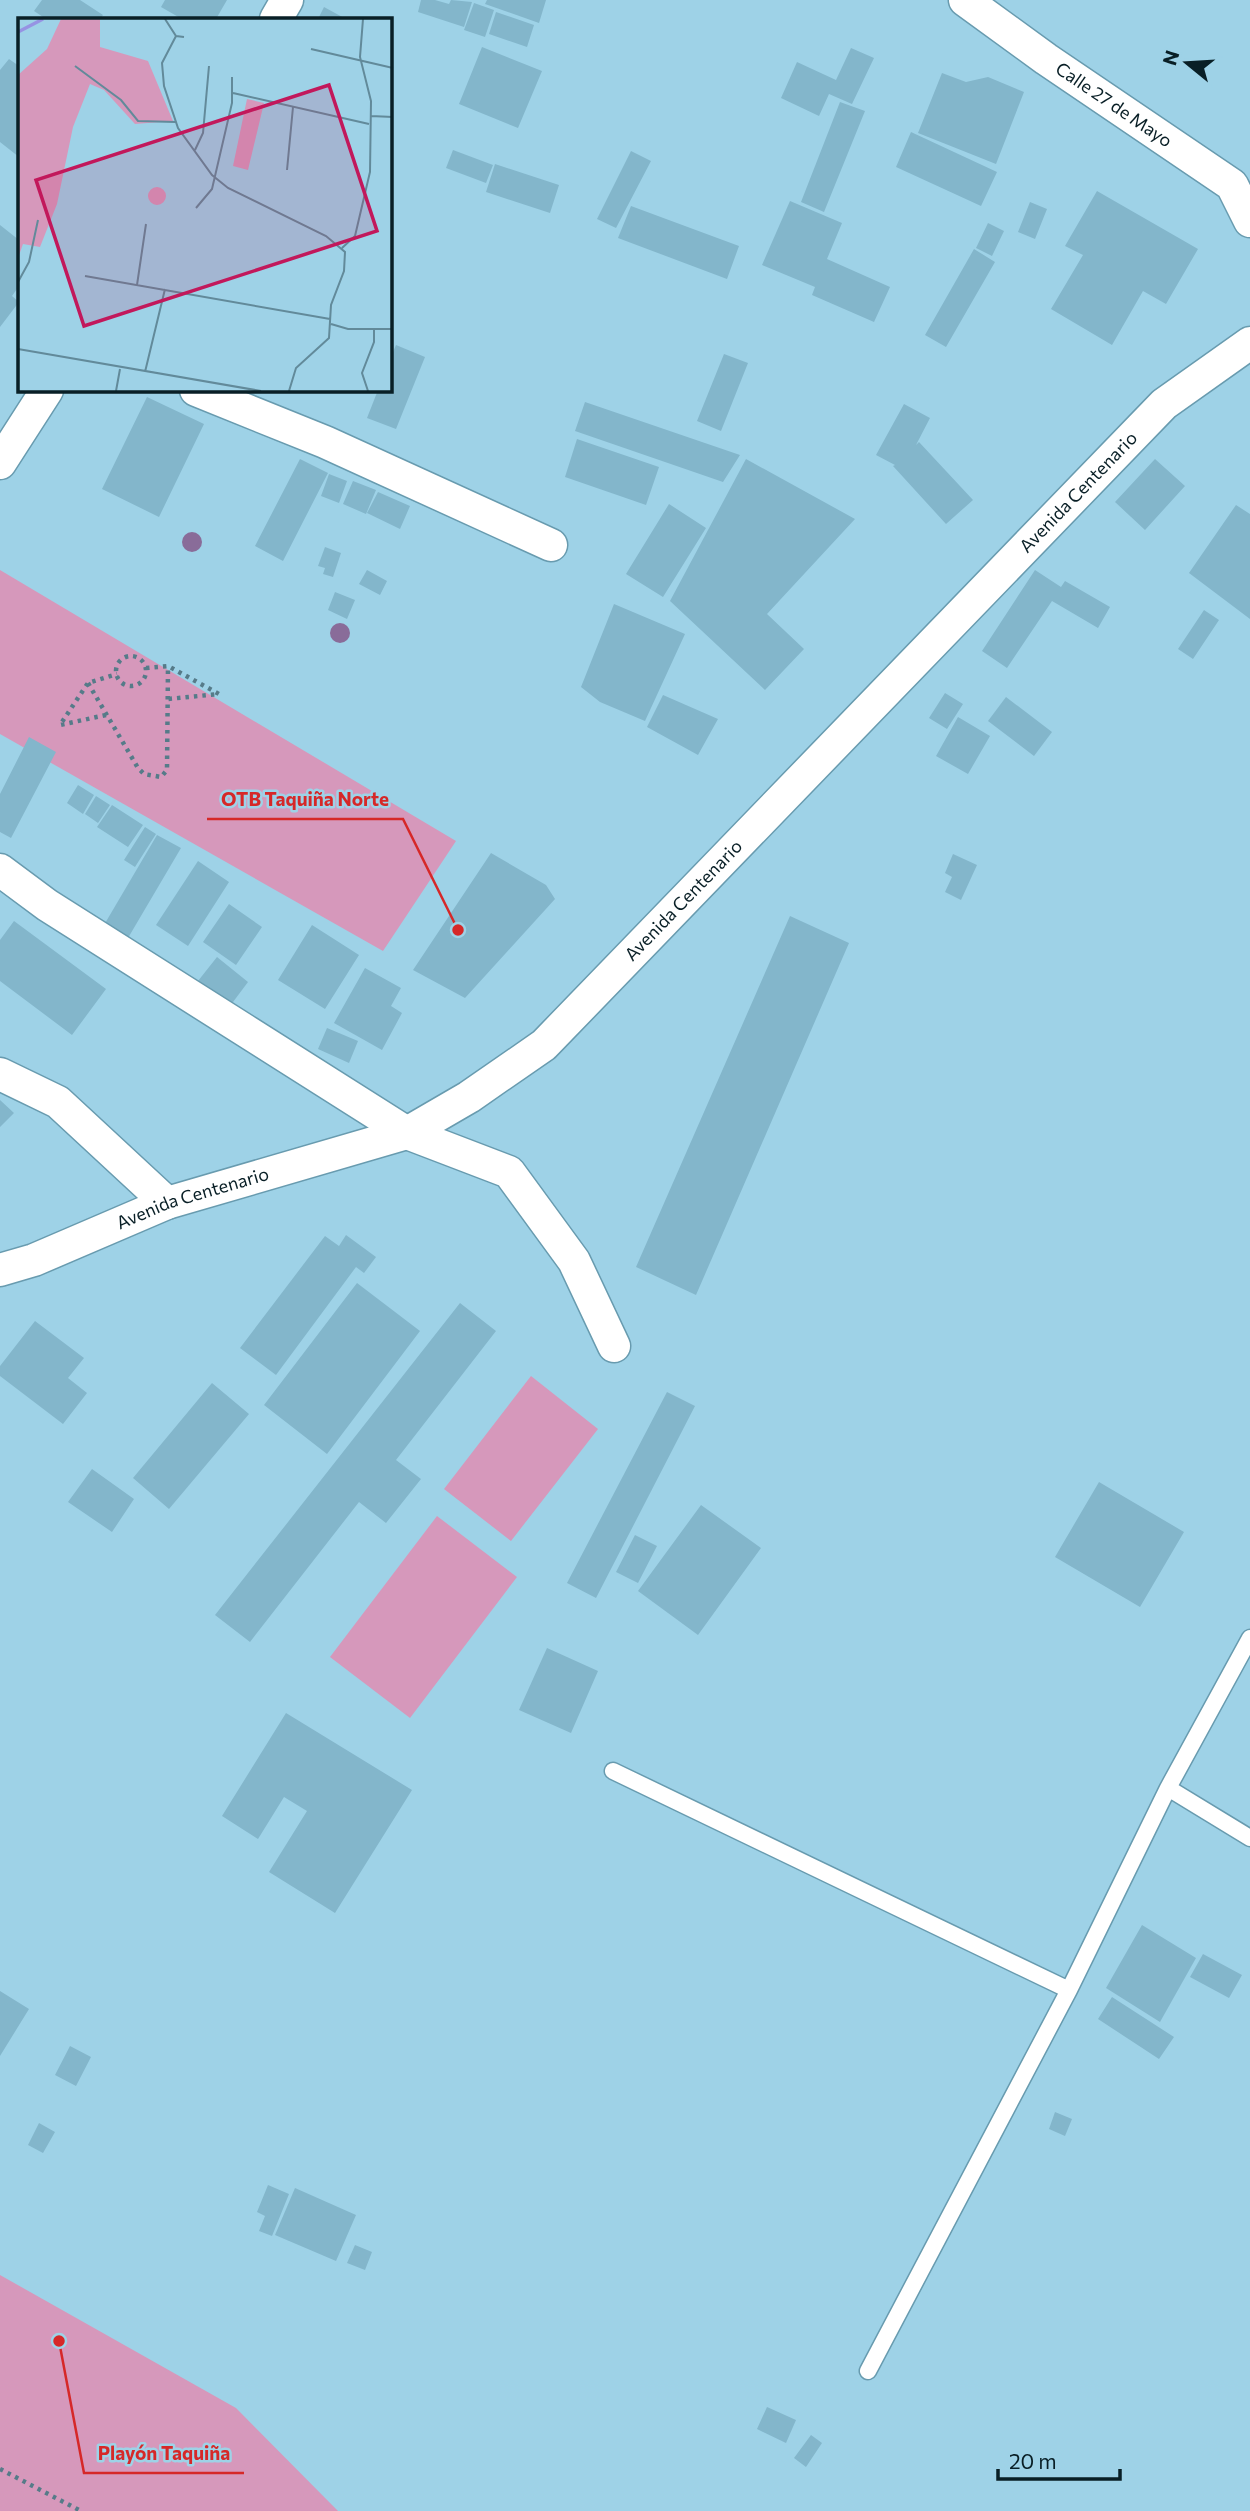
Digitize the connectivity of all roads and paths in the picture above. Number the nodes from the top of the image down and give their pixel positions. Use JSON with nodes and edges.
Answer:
{"nodes":[{"id":1,"x":287,"y":0,"type":"edge"},
{"id":2,"x":965,"y":0,"type":"edge"},
{"id":3,"x":277,"y":18,"type":"edge"},
{"id":4,"x":1250,"y":221,"type":"edge"},
{"id":5,"x":1250,"y":343,"type":"edge"},
{"id":6,"x":46,"y":392,"type":"edge"},
{"id":7,"x":202,"y":392,"type":"edge"},
{"id":8,"x":0,"y":463,"type":"edge"},
{"id":9,"x":551,"y":545,"type":"dead end"},
{"id":10,"x":168,"y":666,"type":"junction"},
{"id":11,"x":146,"y":668,"type":"junction"},
{"id":12,"x":117,"y":674,"type":"junction"},
{"id":13,"x":88,"y":683,"type":"junction"},
{"id":14,"x":168,"y":699,"type":"junction"},
{"id":15,"x":106,"y":715,"type":"junction"},
{"id":16,"x":0,"y":870,"type":"edge"},
{"id":17,"x":0,"y":1074,"type":"edge"},
{"id":18,"x":407,"y":1133,"type":"junction"},
{"id":19,"x":167,"y":1203,"type":"junction"},
{"id":20,"x":0,"y":1270,"type":"edge"},
{"id":21,"x":614,"y":1346,"type":"dead end"},
{"id":22,"x":1250,"y":1638,"type":"edge"},
{"id":23,"x":613,"y":1771,"type":"dead end"},
{"id":24,"x":1168,"y":1788,"type":"junction"},
{"id":25,"x":1250,"y":1838,"type":"edge"},
{"id":26,"x":1069,"y":1990,"type":"junction"},
{"id":27,"x":868,"y":2371,"type":"dead end"},
{"id":28,"x":0,"y":2469,"type":"edge"},
{"id":29,"x":81,"y":2511,"type":"edge"}],
"edges":[{"from":1,"to":3,"type":"street"},
{"from":2,"to":4,"type":"street","name":"Calle 27 de Mayo"},
{"from":5,"to":18,"type":"street","name":"Avenida Centenario"},
{"from":6,"to":8,"type":"street"},
{"from":7,"to":9,"type":"street"},
{"from":10,"to":11,"type":"path"},
{"from":10,"to":14,"type":"path"},
{"from":10,"to":14,"type":"path"},
{"from":11,"to":12,"type":"path"},
{"from":11,"to":12,"type":"path"},
{"from":12,"to":13,"type":"path"},
{"from":13,"to":15,"type":"path"},
{"from":13,"to":15,"type":"path"},
{"from":14,"to":15,"type":"path"},
{"from":16,"to":18,"type":"street"},
{"from":17,"to":19,"type":"street"},
{"from":18,"to":19,"type":"street","name":"Avenida Centenario"},
{"from":18,"to":21,"type":"street"},
{"from":19,"to":20,"type":"street","name":"Avenida Centenario"},
{"from":22,"to":24,"type":"lane"},
{"from":23,"to":26,"type":"lane"},
{"from":24,"to":25,"type":"lane"},
{"from":24,"to":26,"type":"lane"},
{"from":26,"to":27,"type":"lane"},
{"from":28,"to":29,"type":"path"}]}
